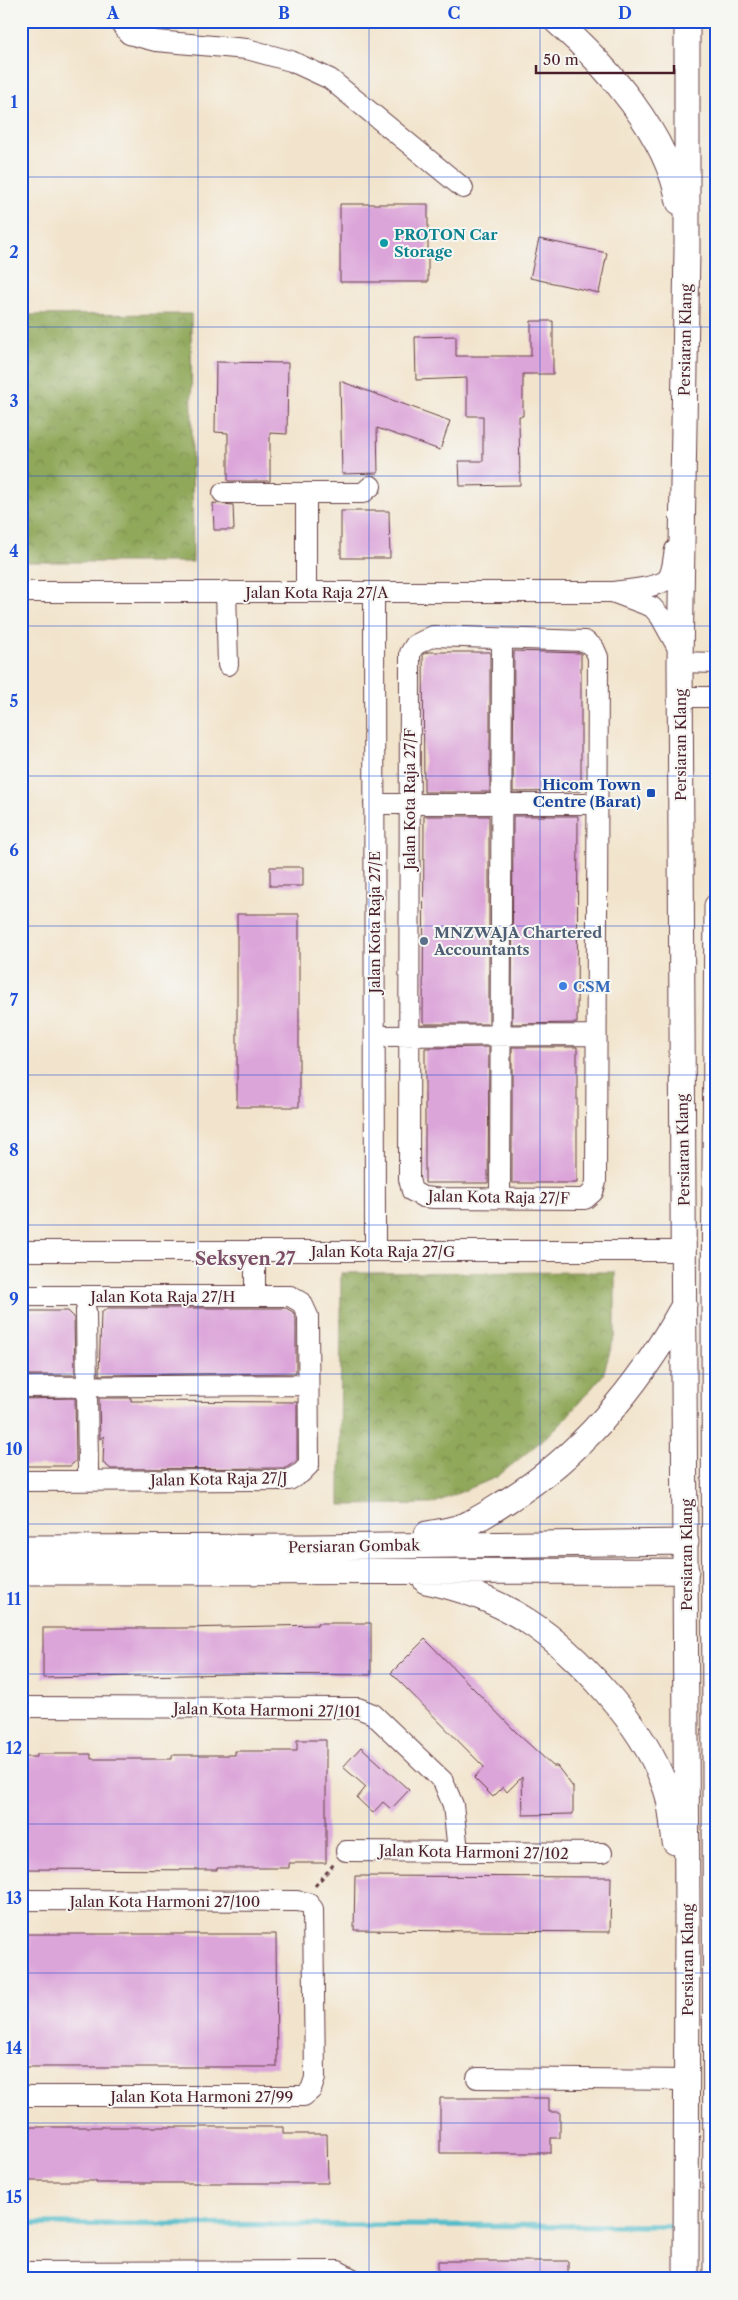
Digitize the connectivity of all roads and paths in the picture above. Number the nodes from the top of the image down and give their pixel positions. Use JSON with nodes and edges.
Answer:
{"nodes":[{"id":1,"x":556,"y":21,"type":"edge"},
{"id":2,"x":687,"y":21,"type":"edge"},
{"id":3,"x":128,"y":25,"type":"edge"},
{"id":4,"x":463,"y":188,"type":"dead end"},
{"id":5,"x":687,"y":249,"type":"junction"},
{"id":6,"x":371,"y":486,"type":"dead end"},
{"id":7,"x":223,"y":493,"type":"dead end"},
{"id":8,"x":306,"y":495,"type":"junction"},
{"id":9,"x":682,"y":517,"type":"junction"},
{"id":10,"x":226,"y":591,"type":"junction"},
{"id":11,"x":21,"y":592,"type":"edge"},
{"id":12,"x":306,"y":592,"type":"junction"},
{"id":13,"x":374,"y":592,"type":"junction"},
{"id":14,"x":612,"y":592,"type":"junction"},
{"id":15,"x":502,"y":638,"type":"junction"},
{"id":16,"x":680,"y":657,"type":"junction"},
{"id":17,"x":717,"y":663,"type":"edge"},
{"id":18,"x":228,"y":665,"type":"dead end"},
{"id":19,"x":680,"y":697,"type":"junction"},
{"id":20,"x":717,"y":697,"type":"edge"},
{"id":21,"x":374,"y":804,"type":"junction"},
{"id":22,"x":409,"y":804,"type":"junction"},
{"id":23,"x":501,"y":804,"type":"junction"},
{"id":24,"x":598,"y":804,"type":"junction"},
{"id":25,"x":717,"y":906,"type":"edge"},
{"id":26,"x":500,"y":1035,"type":"junction"},
{"id":27,"x":596,"y":1035,"type":"junction"},
{"id":28,"x":375,"y":1036,"type":"junction"},
{"id":29,"x":410,"y":1036,"type":"junction"},
{"id":30,"x":500,"y":1197,"type":"junction"},
{"id":31,"x":255,"y":1251,"type":"junction"},
{"id":32,"x":375,"y":1251,"type":"junction"},
{"id":33,"x":684,"y":1251,"type":"junction"},
{"id":34,"x":21,"y":1252,"type":"edge"},
{"id":35,"x":21,"y":1296,"type":"edge"},
{"id":36,"x":255,"y":1296,"type":"junction"},
{"id":37,"x":302,"y":1303,"type":"joint"},
{"id":38,"x":685,"y":1303,"type":"junction"},
{"id":39,"x":715,"y":1307,"type":"edge"},
{"id":40,"x":86,"y":1311,"type":"dead end"},
{"id":41,"x":308,"y":1385,"type":"junction"},
{"id":42,"x":87,"y":1386,"type":"junction"},
{"id":43,"x":21,"y":1387,"type":"edge"},
{"id":44,"x":88,"y":1469,"type":"dead end"},
{"id":45,"x":21,"y":1481,"type":"edge"},
{"id":46,"x":716,"y":1499,"type":"edge"},
{"id":47,"x":686,"y":1542,"type":"junction"},
{"id":48,"x":375,"y":1545,"type":"junction"},
{"id":49,"x":21,"y":1548,"type":"edge"},
{"id":50,"x":374,"y":1570,"type":"junction"},
{"id":51,"x":21,"y":1572,"type":"edge"},
{"id":52,"x":686,"y":1572,"type":"junction"},
{"id":53,"x":21,"y":1707,"type":"edge"},
{"id":54,"x":346,"y":1851,"type":"joint"},
{"id":55,"x":458,"y":1851,"type":"junction"},
{"id":56,"x":602,"y":1853,"type":"dead end"},
{"id":57,"x":21,"y":1900,"type":"edge"},
{"id":58,"x":308,"y":1902,"type":"junction"},
{"id":59,"x":687,"y":1911,"type":"junction"},
{"id":60,"x":477,"y":2078,"type":"dead end"},
{"id":61,"x":687,"y":2080,"type":"junction"},
{"id":62,"x":21,"y":2096,"type":"edge"},
{"id":63,"x":21,"y":2272,"type":"edge"},
{"id":64,"x":115,"y":2275,"type":"edge"},
{"id":65,"x":353,"y":2279,"type":"edge"},
{"id":66,"x":686,"y":2279,"type":"edge"},
{"id":67,"x":716,"y":2279,"type":"edge"}],
"edges":[{"from":1,"to":5,"type":"main road"},
{"from":2,"to":5,"type":"main road","name":"Persiaran Klang"},
{"from":3,"to":4,"type":"street"},
{"from":5,"to":9,"type":"main road","name":"Persiaran Klang"},
{"from":6,"to":8,"type":"street"},
{"from":7,"to":8,"type":"street"},
{"from":8,"to":12,"type":"street"},
{"from":9,"to":14,"type":"street","name":"Jalan Kota Raja 27/A"},
{"from":9,"to":16,"type":"main road","name":"Persiaran Klang"},
{"from":10,"to":11,"type":"street","name":"Jalan Kota Raja 27/A"},
{"from":10,"to":12,"type":"street","name":"Jalan Kota Raja 27/A"},
{"from":10,"to":18,"type":"street"},
{"from":12,"to":13,"type":"street","name":"Jalan Kota Raja 27/A"},
{"from":13,"to":14,"type":"street","name":"Jalan Kota Raja 27/A"},
{"from":13,"to":21,"type":"street","name":"Jalan Kota Raja 27/E"},
{"from":14,"to":16,"type":"street","name":"Jalan Kota Raja 27/A"},
{"from":15,"to":22,"type":"street","name":"Jalan Kota Raja 27/F"},
{"from":15,"to":23,"type":"street"},
{"from":15,"to":24,"type":"street","name":"Jalan Kota Raja 27/F"},
{"from":16,"to":17,"type":"street"},
{"from":16,"to":19,"type":"main road","name":"Persiaran Klang"},
{"from":19,"to":20,"type":"street"},
{"from":19,"to":33,"type":"main road","name":"Persiaran Klang"},
{"from":21,"to":22,"type":"street"},
{"from":21,"to":28,"type":"street","name":"Jalan Kota Raja 27/E"},
{"from":22,"to":23,"type":"street"},
{"from":22,"to":29,"type":"street","name":"Jalan Kota Raja 27/F"},
{"from":23,"to":24,"type":"street"},
{"from":23,"to":26,"type":"street"},
{"from":24,"to":27,"type":"street","name":"Jalan Kota Raja 27/F"},
{"from":25,"to":39,"type":"main road","name":"Persiaran Klang"},
{"from":26,"to":27,"type":"street"},
{"from":26,"to":29,"type":"street"},
{"from":26,"to":30,"type":"street"},
{"from":27,"to":30,"type":"street","name":"Jalan Kota Raja 27/F"},
{"from":28,"to":29,"type":"street"},
{"from":28,"to":32,"type":"street","name":"Jalan Kota Raja 27/E"},
{"from":29,"to":30,"type":"street","name":"Jalan Kota Raja 27/F"},
{"from":31,"to":32,"type":"street","name":"Jalan Kota Raja 27/G"},
{"from":31,"to":34,"type":"street","name":"Jalan Kota Raja 27/G"},
{"from":31,"to":36,"type":"street"},
{"from":32,"to":33,"type":"street","name":"Jalan Kota Raja 27/G"},
{"from":33,"to":38,"type":"main road","name":"Persiaran Klang"},
{"from":35,"to":36,"type":"street","name":"Jalan Kota Raja 27/H"},
{"from":36,"to":37,"type":"street","name":"Jalan Kota Raja 27/H"},
{"from":37,"to":41,"type":"street","name":"Jalan Kota Raja 27/J"},
{"from":38,"to":47,"type":"main road","name":"Persiaran Klang"},
{"from":38,"to":48,"type":"main road"},
{"from":39,"to":46,"type":"main road","name":"Persiaran Klang"},
{"from":40,"to":42,"type":"street"},
{"from":41,"to":42,"type":"street"},
{"from":41,"to":45,"type":"street","name":"Jalan Kota Raja 27/J"},
{"from":42,"to":43,"type":"street"},
{"from":42,"to":44,"type":"street"},
{"from":46,"to":67,"type":"main road","name":"Persiaran Klang"},
{"from":47,"to":48,"type":"main road","name":"Persiaran Gombak"},
{"from":47,"to":52,"type":"main road","name":"Persiaran Klang"},
{"from":48,"to":49,"type":"main road","name":"Persiaran Gombak"},
{"from":50,"to":51,"type":"main road","name":"Persiaran Gombak"},
{"from":50,"to":52,"type":"main road","name":"Persiaran Gombak"},
{"from":50,"to":59,"type":"main road"},
{"from":52,"to":59,"type":"main road","name":"Persiaran Klang"},
{"from":53,"to":55,"type":"street","name":"Jalan Kota Harmoni 27/101"},
{"from":54,"to":55,"type":"street","name":"Jalan Kota Harmoni 27/102"},
{"from":54,"to":58,"type":"path"},
{"from":55,"to":56,"type":"street","name":"Jalan Kota Harmoni 27/102"},
{"from":57,"to":58,"type":"street","name":"Jalan Kota Harmoni 27/100"},
{"from":58,"to":62,"type":"street","name":"Jalan Kota Harmoni 27/99"},
{"from":59,"to":61,"type":"main road","name":"Persiaran Klang"},
{"from":60,"to":61,"type":"street"},
{"from":61,"to":66,"type":"main road","name":"Persiaran Klang"},
{"from":63,"to":64,"type":"street"},
{"from":64,"to":65,"type":"street"}]}
